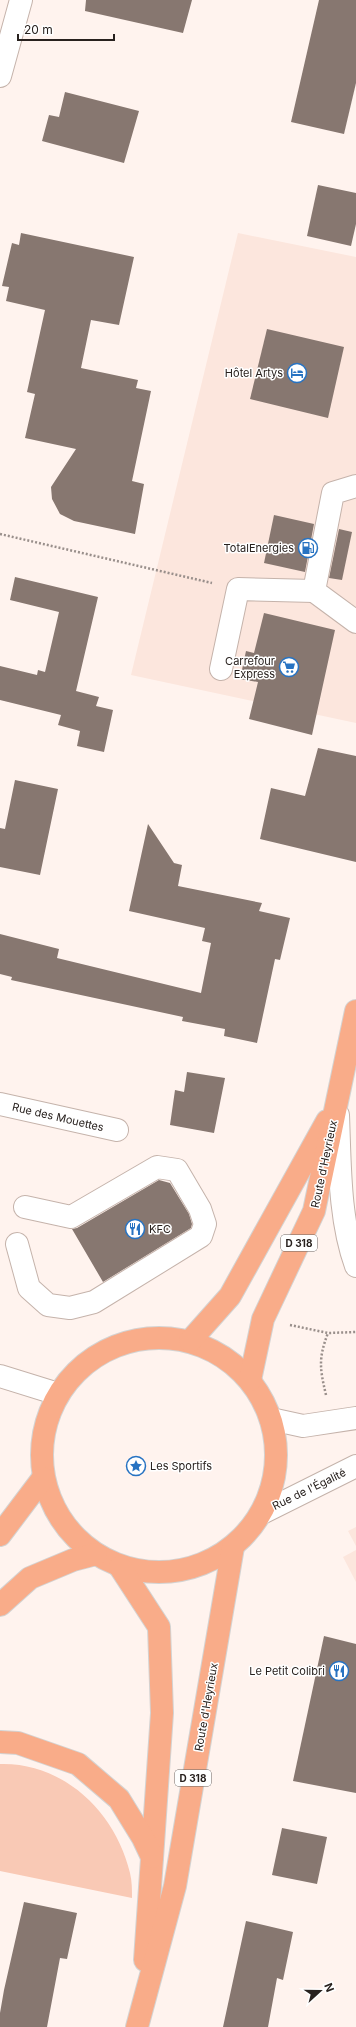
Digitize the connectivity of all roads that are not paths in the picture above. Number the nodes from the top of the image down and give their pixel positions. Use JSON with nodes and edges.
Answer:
{"nodes":[{"id":1,"x":21,"y":0,"type":"edge"},
{"id":2,"x":0,"y":76,"type":"edge"},
{"id":3,"x":356,"y":486,"type":"edge"},
{"id":4,"x":314,"y":591,"type":"junction"},
{"id":5,"x":356,"y":622,"type":"edge"},
{"id":6,"x":221,"y":669,"type":"dead end"},
{"id":7,"x":356,"y":1011,"type":"edge"},
{"id":8,"x":337,"y":1103,"type":"junction"},
{"id":9,"x":0,"y":1104,"type":"edge"},
{"id":10,"x":117,"y":1130,"type":"dead end"},
{"id":11,"x":25,"y":1208,"type":"dead end"},
{"id":12,"x":17,"y":1244,"type":"dead end"},
{"id":13,"x":356,"y":1266,"type":"edge"},
{"id":14,"x":190,"y":1341,"type":"junction"},
{"id":15,"x":0,"y":1376,"type":"edge"},
{"id":16,"x":250,"y":1380,"type":"junction"},
{"id":17,"x":58,"y":1394,"type":"junction"},
{"id":18,"x":356,"y":1418,"type":"edge"},
{"id":19,"x":271,"y":1419,"type":"junction"},
{"id":20,"x":356,"y":1466,"type":"edge"},
{"id":21,"x":43,"y":1478,"type":"junction"},
{"id":22,"x":262,"y":1513,"type":"junction"},
{"id":23,"x":0,"y":1535,"type":"edge"},
{"id":24,"x":233,"y":1546,"type":"junction"},
{"id":25,"x":96,"y":1554,"type":"junction"},
{"id":26,"x":120,"y":1567,"type":"junction"},
{"id":27,"x":0,"y":1604,"type":"edge"},
{"id":28,"x":0,"y":1742,"type":"edge"},
{"id":29,"x":152,"y":1858,"type":"junction"},
{"id":30,"x":139,"y":2017,"type":"edge"}],
"edges":[{"from":1,"to":2,"type":"street"},
{"from":3,"to":4,"type":"street"},
{"from":4,"to":5,"type":"street"},
{"from":4,"to":6,"type":"street"},
{"from":7,"to":8,"type":"main road","name":"Route d'Heyrieux","number":"D 318"},
{"from":8,"to":13,"type":"street"},
{"from":8,"to":14,"type":"main road","name":"Route d'Heyrieux","number":"D 318"},
{"from":8,"to":16,"type":"main road","name":"Route d'Heyrieux","number":"D 318"},
{"from":9,"to":10,"type":"street","name":"Rue des Mouettes"},
{"from":11,"to":12,"type":"street"},
{"from":14,"to":16,"type":"main road"},
{"from":14,"to":17,"type":"main road"},
{"from":15,"to":17,"type":"street"},
{"from":16,"to":19,"type":"main road"},
{"from":17,"to":21,"type":"main road"},
{"from":18,"to":19,"type":"street"},
{"from":19,"to":22,"type":"main road"},
{"from":20,"to":22,"type":"street","name":"Rue de l'Égalité"},
{"from":21,"to":23,"type":"main road"},
{"from":21,"to":25,"type":"main road"},
{"from":22,"to":24,"type":"main road"},
{"from":24,"to":26,"type":"main road"},
{"from":24,"to":30,"type":"main road","name":"Route d'Heyrieux","number":"D 318"},
{"from":25,"to":26,"type":"main road"},
{"from":25,"to":27,"type":"main road"},
{"from":26,"to":29,"type":"main road","name":"Route d'Heyrieux","number":"D 318"},
{"from":28,"to":29,"type":"main road"},
{"from":29,"to":30,"type":"main road","name":"Route d'Heyrieux","number":"D 318"}]}
